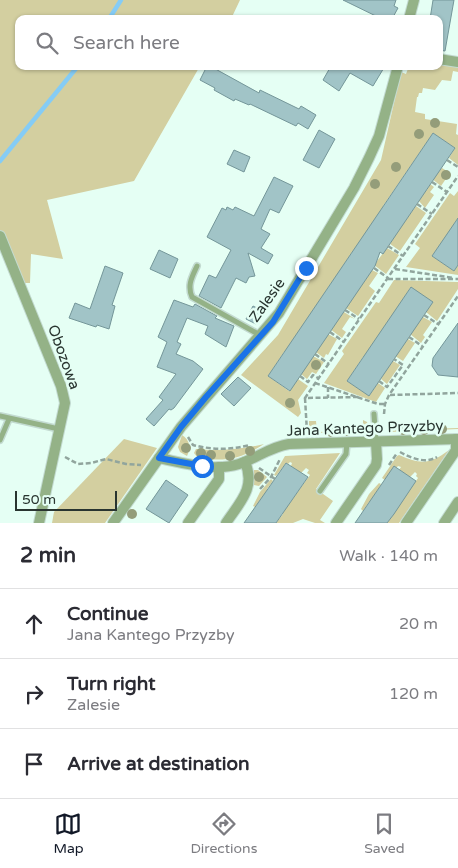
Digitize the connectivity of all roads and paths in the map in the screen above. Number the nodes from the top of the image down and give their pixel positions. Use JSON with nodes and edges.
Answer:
{"nodes":[{"id":1,"x":414,"y":0,"type":"edge"},
{"id":2,"x":411,"y":15,"type":"edge"},
{"id":3,"x":443,"y":60,"type":"edge"},
{"id":4,"x":458,"y":62,"type":"edge"},
{"id":5,"x":397,"y":70,"type":"edge"},
{"id":6,"x":447,"y":160,"type":"dead end"},
{"id":7,"x":458,"y":167,"type":"edge"},
{"id":8,"x":458,"y":176,"type":"edge"},
{"id":9,"x":432,"y":182,"type":"dead end"},
{"id":10,"x":447,"y":192,"type":"junction"},
{"id":11,"x":417,"y":204,"type":"dead end"},
{"id":12,"x":432,"y":214,"type":"junction"},
{"id":13,"x":0,"y":236,"type":"edge"},
{"id":14,"x":388,"y":246,"type":"dead end"},
{"id":15,"x":403,"y":256,"type":"junction"},
{"id":16,"x":197,"y":266,"type":"dead end"},
{"id":17,"x":374,"y":268,"type":"dead end"},
{"id":18,"x":394,"y":269,"type":"junction"},
{"id":19,"x":388,"y":278,"type":"junction"},
{"id":20,"x":458,"y":279,"type":"edge"},
{"id":21,"x":458,"y":296,"type":"edge"},
{"id":22,"x":345,"y":310,"type":"dead end"},
{"id":23,"x":424,"y":315,"type":"dead end"},
{"id":24,"x":359,"y":319,"type":"junction"},
{"id":25,"x":438,"y":324,"type":"junction"},
{"id":26,"x":330,"y":332,"type":"dead end"},
{"id":27,"x":261,"y":335,"type":"junction"},
{"id":28,"x":409,"y":337,"type":"dead end"},
{"id":29,"x":344,"y":342,"type":"junction"},
{"id":30,"x":423,"y":346,"type":"junction"},
{"id":31,"x":315,"y":354,"type":"dead end"},
{"id":32,"x":394,"y":359,"type":"dead end"},
{"id":33,"x":329,"y":364,"type":"junction"},
{"id":34,"x":395,"y":375,"type":"junction"},
{"id":35,"x":300,"y":376,"type":"dead end"},
{"id":36,"x":318,"y":378,"type":"junction"},
{"id":37,"x":400,"y":379,"type":"junction"},
{"id":38,"x":379,"y":381,"type":"dead end"},
{"id":39,"x":315,"y":383,"type":"junction"},
{"id":40,"x":328,"y":387,"type":"junction"},
{"id":41,"x":458,"y":393,"type":"edge"},
{"id":42,"x":389,"y":395,"type":"junction"},
{"id":43,"x":358,"y":397,"type":"junction"},
{"id":44,"x":305,"y":398,"type":"junction"},
{"id":45,"x":328,"y":398,"type":"junction"},
{"id":46,"x":385,"y":404,"type":"junction"},
{"id":47,"x":374,"y":414,"type":"dead end"},
{"id":48,"x":0,"y":416,"type":"edge"},
{"id":49,"x":9,"y":419,"type":"junction"},
{"id":50,"x":384,"y":422,"type":"dead end"},
{"id":51,"x":306,"y":428,"type":"dead end"},
{"id":52,"x":60,"y":429,"type":"junction"},
{"id":53,"x":457,"y":439,"type":"edge"},
{"id":54,"x":0,"y":440,"type":"edge"},
{"id":55,"x":347,"y":442,"type":"junction"},
{"id":56,"x":376,"y":442,"type":"junction"},
{"id":57,"x":193,"y":445,"type":"dead end"},
{"id":58,"x":193,"y":450,"type":"dead end"},
{"id":59,"x":55,"y":452,"type":"junction"},
{"id":60,"x":156,"y":462,"type":"junction"},
{"id":61,"x":246,"y":462,"type":"junction"},
{"id":62,"x":256,"y":466,"type":"dead end"},
{"id":63,"x":219,"y":467,"type":"junction"},
{"id":64,"x":275,"y":479,"type":"dead end"},
{"id":65,"x":320,"y":491,"type":"dead end"},
{"id":66,"x":458,"y":502,"type":"edge"},
{"id":67,"x":39,"y":523,"type":"edge"},
{"id":68,"x":113,"y":523,"type":"edge"},
{"id":69,"x":188,"y":523,"type":"edge"},
{"id":70,"x":226,"y":523,"type":"edge"},
{"id":71,"x":336,"y":523,"type":"edge"},
{"id":72,"x":406,"y":523,"type":"edge"},
{"id":73,"x":444,"y":523,"type":"edge"}],
"edges":[{"from":1,"to":2,"type":"street"},
{"from":3,"to":4,"type":"street"},
{"from":5,"to":27,"type":"street","name":"Zalesie"},
{"from":6,"to":7,"type":"path"},
{"from":8,"to":10,"type":"path"},
{"from":9,"to":10,"type":"path"},
{"from":10,"to":12,"type":"path"},
{"from":11,"to":12,"type":"path"},
{"from":12,"to":15,"type":"path"},
{"from":13,"to":52,"type":"street","name":"Obozowa"},
{"from":14,"to":15,"type":"path"},
{"from":15,"to":18,"type":"path"},
{"from":16,"to":27,"type":"lane"},
{"from":17,"to":19,"type":"path"},
{"from":18,"to":19,"type":"path"},
{"from":18,"to":20,"type":"path"},
{"from":19,"to":20,"type":"path"},
{"from":19,"to":24,"type":"path"},
{"from":21,"to":25,"type":"path"},
{"from":22,"to":24,"type":"path"},
{"from":23,"to":25,"type":"path"},
{"from":24,"to":29,"type":"path"},
{"from":25,"to":30,"type":"path"},
{"from":26,"to":29,"type":"path"},
{"from":27,"to":60,"type":"street","name":"Zalesie"},
{"from":28,"to":30,"type":"path"},
{"from":29,"to":33,"type":"path"},
{"from":30,"to":37,"type":"path"},
{"from":31,"to":33,"type":"path"},
{"from":32,"to":34,"type":"path"},
{"from":33,"to":36,"type":"path"},
{"from":34,"to":37,"type":"path"},
{"from":34,"to":38,"type":"path"},
{"from":35,"to":36,"type":"path"},
{"from":36,"to":39,"type":"path"},
{"from":37,"to":42,"type":"path"},
{"from":39,"to":40,"type":"path"},
{"from":39,"to":44,"type":"path"},
{"from":40,"to":43,"type":"path"},
{"from":40,"to":45,"type":"path"},
{"from":41,"to":42,"type":"path"},
{"from":42,"to":46,"type":"path"},
{"from":43,"to":45,"type":"path"},
{"from":43,"to":46,"type":"path"},
{"from":44,"to":45,"type":"path"},
{"from":44,"to":51,"type":"path"},
{"from":46,"to":50,"type":"path"},
{"from":47,"to":56,"type":"lane"},
{"from":48,"to":49,"type":"lane"},
{"from":49,"to":52,"type":"lane"},
{"from":49,"to":54,"type":"lane"},
{"from":52,"to":59,"type":"street","name":"Obozowa"},
{"from":53,"to":56,"type":"street","name":"Jana Kantego Przyzby"},
{"from":53,"to":72,"type":"street"},
{"from":55,"to":56,"type":"street","name":"Jana Kantego Przyzby"},
{"from":55,"to":61,"type":"street","name":"Jana Kantego Przyzby"},
{"from":55,"to":65,"type":"lane"},
{"from":56,"to":71,"type":"street"},
{"from":57,"to":58,"type":"path"},
{"from":59,"to":60,"type":"path"},
{"from":59,"to":67,"type":"street","name":"Obozowa"},
{"from":60,"to":63,"type":"street","name":"Jana Kantego Przyzby"},
{"from":60,"to":68,"type":"street","name":"Zalesie"},
{"from":61,"to":63,"type":"street","name":"Jana Kantego Przyzby"},
{"from":61,"to":70,"type":"street"},
{"from":62,"to":64,"type":"path"},
{"from":63,"to":69,"type":"street"},
{"from":66,"to":73,"type":"street"}]}
